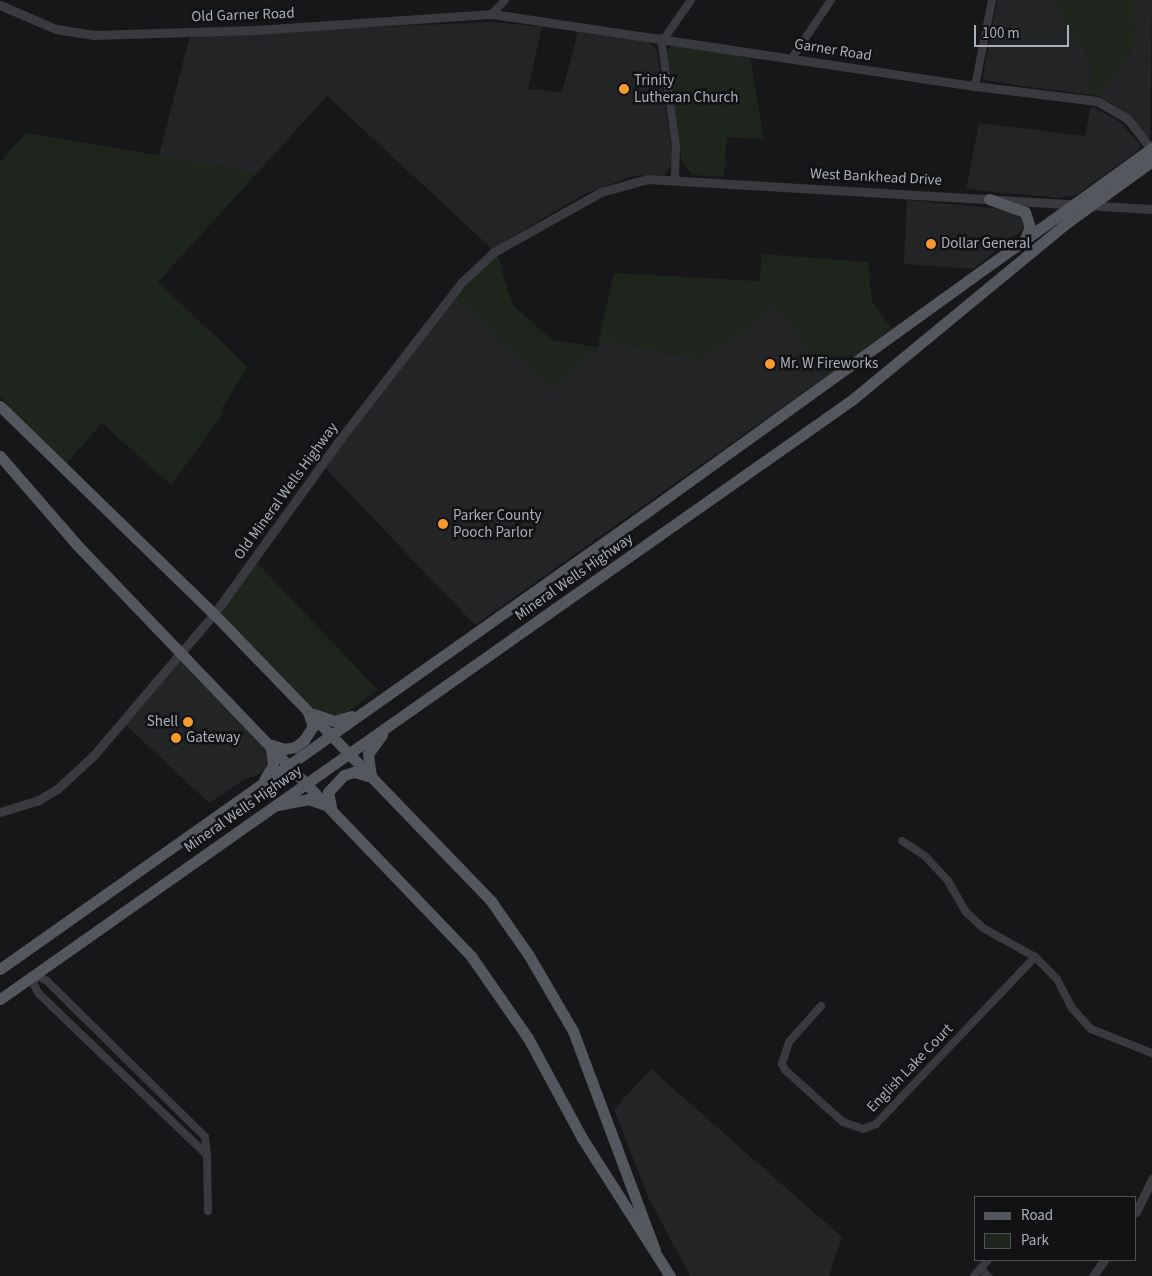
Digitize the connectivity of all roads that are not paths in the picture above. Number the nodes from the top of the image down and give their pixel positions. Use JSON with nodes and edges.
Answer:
{"nodes":[{"id":1,"x":505,"y":0,"type":"edge"},
{"id":2,"x":691,"y":0,"type":"edge"},
{"id":3,"x":831,"y":0,"type":"edge"},
{"id":4,"x":992,"y":0,"type":"edge"},
{"id":5,"x":0,"y":4,"type":"edge"},
{"id":6,"x":492,"y":14,"type":"junction"},
{"id":7,"x":663,"y":38,"type":"junction"},
{"id":8,"x":792,"y":58,"type":"junction"},
{"id":9,"x":974,"y":86,"type":"junction"},
{"id":10,"x":1152,"y":153,"type":"edge"},
{"id":11,"x":675,"y":180,"type":"junction"},
{"id":12,"x":601,"y":192,"type":"joint"},
{"id":13,"x":989,"y":199,"type":"junction"},
{"id":14,"x":1072,"y":204,"type":"junction"},
{"id":15,"x":1090,"y":206,"type":"junction"},
{"id":16,"x":1152,"y":209,"type":"edge"},
{"id":17,"x":1024,"y":239,"type":"junction"},
{"id":18,"x":0,"y":406,"type":"edge"},
{"id":19,"x":0,"y":456,"type":"edge"},
{"id":20,"x":214,"y":614,"type":"junction"},
{"id":21,"x":182,"y":653,"type":"junction"},
{"id":22,"x":366,"y":709,"type":"junction"},
{"id":23,"x":308,"y":711,"type":"junction"},
{"id":24,"x":394,"y":721,"type":"junction"},
{"id":25,"x":331,"y":734,"type":"junction"},
{"id":26,"x":270,"y":744,"type":"junction"},
{"id":27,"x":348,"y":753,"type":"junction"},
{"id":28,"x":289,"y":764,"type":"junction"},
{"id":29,"x":372,"y":778,"type":"junction"},
{"id":30,"x":263,"y":783,"type":"junction"},
{"id":31,"x":307,"y":783,"type":"junction"},
{"id":32,"x":272,"y":806,"type":"junction"},
{"id":33,"x":331,"y":808,"type":"junction"},
{"id":34,"x":0,"y":812,"type":"edge"},
{"id":35,"x":902,"y":840,"type":"dead end"},
{"id":36,"x":1034,"y":957,"type":"junction"},
{"id":37,"x":0,"y":969,"type":"edge"},
{"id":38,"x":34,"y":975,"type":"junction"},
{"id":39,"x":0,"y":999,"type":"edge"},
{"id":40,"x":821,"y":1006,"type":"dead end"},
{"id":41,"x":98,"y":1032,"type":"junction"},
{"id":42,"x":90,"y":1044,"type":"junction"},
{"id":43,"x":1152,"y":1054,"type":"edge"},
{"id":44,"x":207,"y":1155,"type":"junction"},
{"id":45,"x":1152,"y":1179,"type":"edge"},
{"id":46,"x":1137,"y":1210,"type":"edge"},
{"id":47,"x":208,"y":1211,"type":"dead end"},
{"id":48,"x":655,"y":1250,"type":"junction"},
{"id":49,"x":987,"y":1261,"type":"edge"},
{"id":50,"x":1103,"y":1261,"type":"edge"},
{"id":51,"x":980,"y":1269,"type":"junction"},
{"id":52,"x":670,"y":1276,"type":"edge"},
{"id":53,"x":974,"y":1276,"type":"edge"},
{"id":54,"x":988,"y":1276,"type":"edge"},
{"id":55,"x":1093,"y":1276,"type":"edge"}],
"edges":[{"from":1,"to":6,"type":"street"},
{"from":2,"to":7,"type":"street"},
{"from":3,"to":8,"type":"street"},
{"from":4,"to":9,"type":"street"},
{"from":5,"to":6,"type":"street","name":"Old Garner Road"},
{"from":6,"to":7,"type":"street","name":"Garner Road"},
{"from":7,"to":8,"type":"street","name":"Garner Road"},
{"from":7,"to":11,"type":"street"},
{"from":8,"to":9,"type":"street","name":"Garner Road"},
{"from":9,"to":10,"type":"street","name":"Garner Road"},
{"from":10,"to":14,"type":"main road","name":"Mineral Wells Highway"},
{"from":10,"to":15,"type":"main road","name":"Mineral Wells Highway"},
{"from":11,"to":12,"type":"street","name":"West Bankhead Drive"},
{"from":11,"to":13,"type":"street","name":"West Bankhead Drive"},
{"from":12,"to":20,"type":"street","name":"Old Mineral Wells Highway"},
{"from":13,"to":14,"type":"street","name":"West Bankhead Drive"},
{"from":13,"to":17,"type":"main road"},
{"from":14,"to":15,"type":"street","name":"West Bankhead Drive"},
{"from":14,"to":17,"type":"main road","name":"Mineral Wells Highway"},
{"from":15,"to":16,"type":"street","name":"West Bankhead Drive"},
{"from":15,"to":24,"type":"main road","name":"Mineral Wells Highway"},
{"from":17,"to":22,"type":"main road","name":"Mineral Wells Highway"},
{"from":18,"to":20,"type":"main road"},
{"from":19,"to":21,"type":"main road"},
{"from":20,"to":21,"type":"street","name":"Old Mineral Wells Highway"},
{"from":20,"to":23,"type":"main road"},
{"from":21,"to":26,"type":"main road"},
{"from":21,"to":34,"type":"street","name":"Old Mineral Wells Highway"},
{"from":22,"to":23,"type":"main road"},
{"from":22,"to":25,"type":"main road","name":"Mineral Wells Highway"},
{"from":23,"to":25,"type":"main road"},
{"from":23,"to":26,"type":"main road"},
{"from":24,"to":27,"type":"main road","name":"Mineral Wells Highway"},
{"from":24,"to":29,"type":"main road"},
{"from":25,"to":27,"type":"main road"},
{"from":25,"to":28,"type":"main road","name":"Mineral Wells Highway"},
{"from":26,"to":28,"type":"main road"},
{"from":26,"to":30,"type":"main road"},
{"from":27,"to":29,"type":"main road"},
{"from":27,"to":31,"type":"main road","name":"Mineral Wells Highway"},
{"from":28,"to":30,"type":"main road","name":"Mineral Wells Highway"},
{"from":28,"to":31,"type":"main road"},
{"from":29,"to":33,"type":"main road"},
{"from":29,"to":48,"type":"main road"},
{"from":30,"to":37,"type":"main road","name":"Mineral Wells Highway"},
{"from":31,"to":32,"type":"main road","name":"Mineral Wells Highway"},
{"from":31,"to":33,"type":"main road"},
{"from":32,"to":33,"type":"main road"},
{"from":32,"to":38,"type":"main road","name":"Mineral Wells Highway"},
{"from":33,"to":48,"type":"main road"},
{"from":35,"to":36,"type":"street"},
{"from":36,"to":40,"type":"street","name":"English Lake Court"},
{"from":36,"to":43,"type":"street"},
{"from":38,"to":39,"type":"main road","name":"Mineral Wells Highway"},
{"from":38,"to":41,"type":"street"},
{"from":38,"to":42,"type":"street"},
{"from":41,"to":42,"type":"street"},
{"from":41,"to":44,"type":"street"},
{"from":42,"to":44,"type":"street"},
{"from":44,"to":47,"type":"street"},
{"from":45,"to":46,"type":"street"},
{"from":48,"to":52,"type":"main road"},
{"from":49,"to":51,"type":"street"},
{"from":50,"to":55,"type":"street"},
{"from":51,"to":53,"type":"street"},
{"from":51,"to":54,"type":"street"}]}
